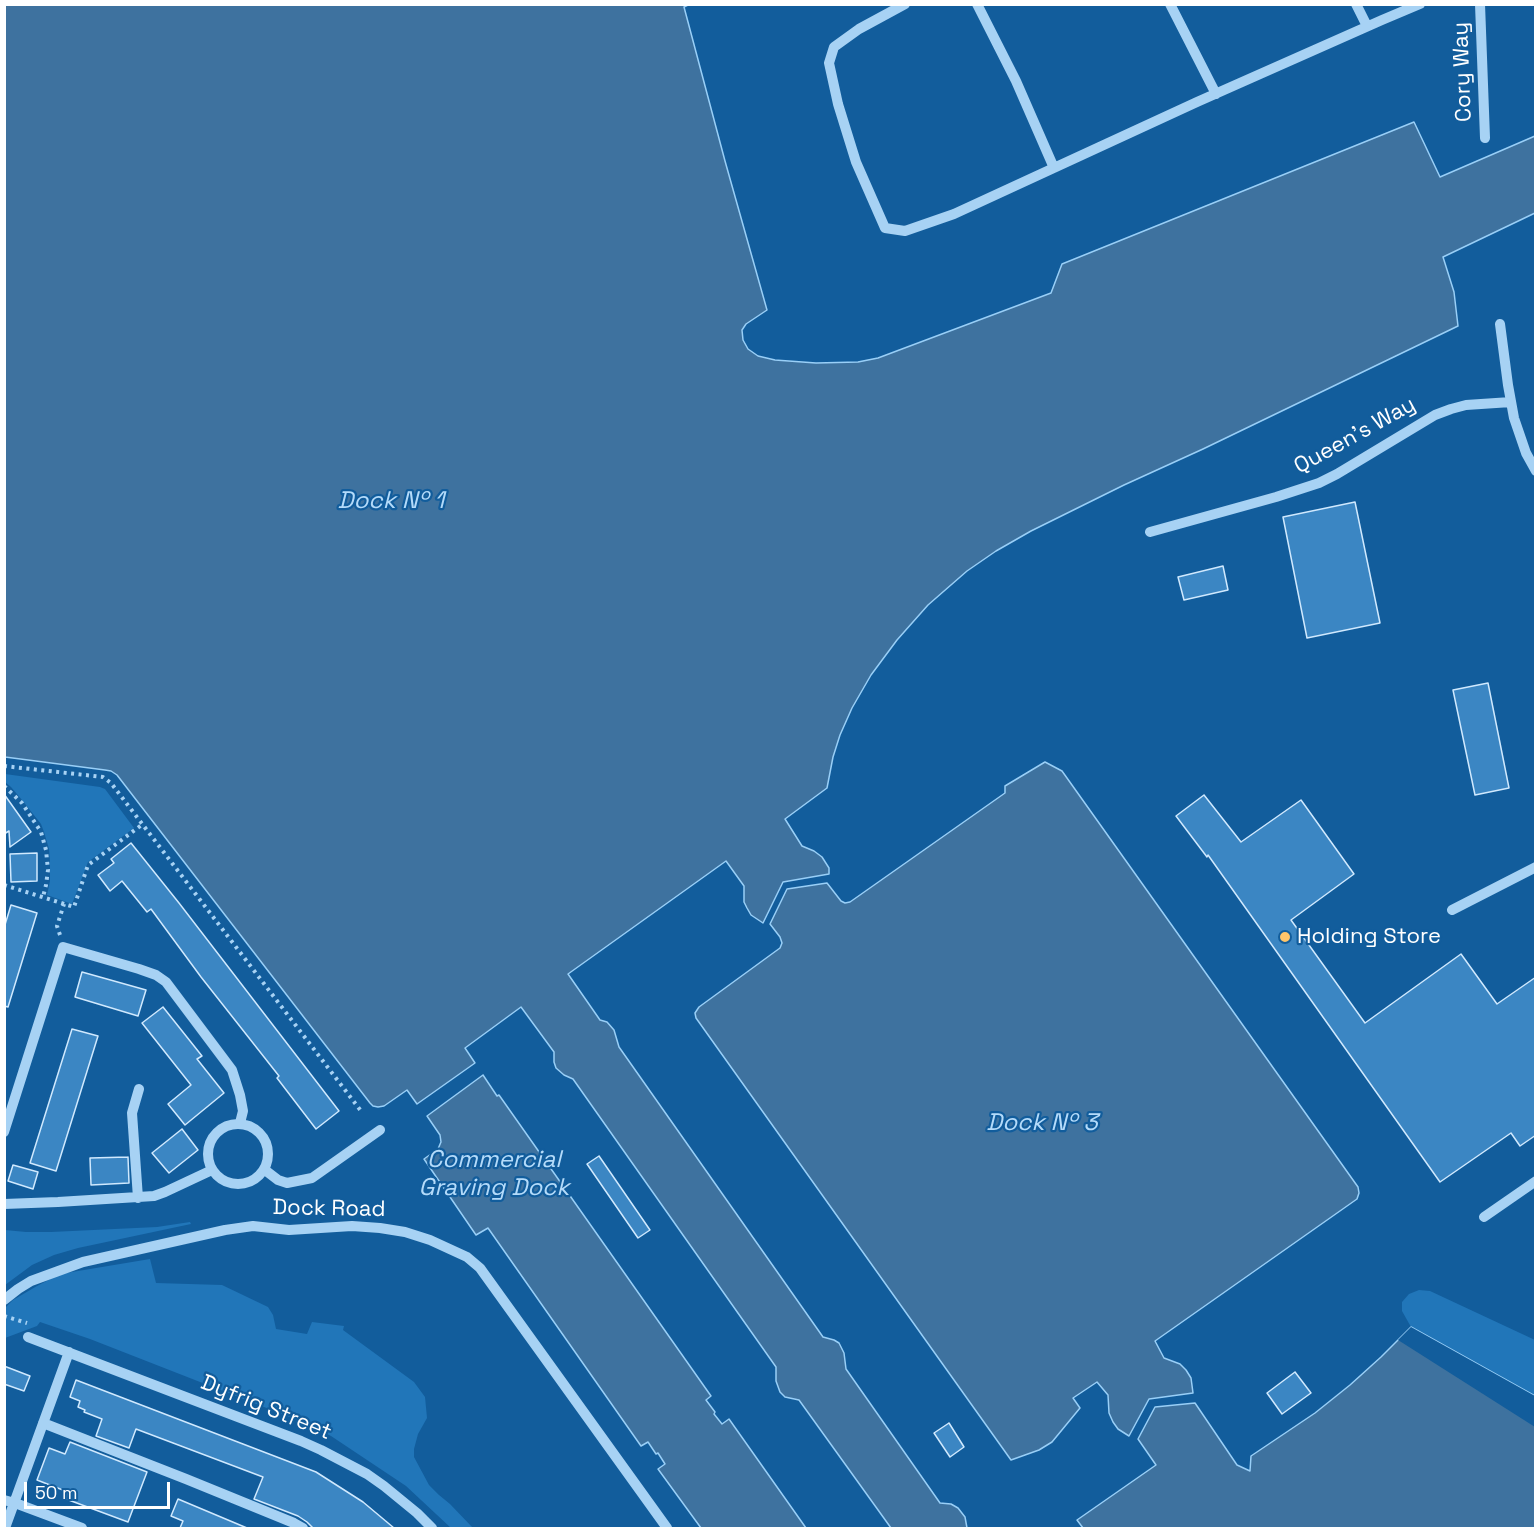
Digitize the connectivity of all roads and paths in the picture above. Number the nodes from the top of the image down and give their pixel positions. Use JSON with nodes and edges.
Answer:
{"nodes":[{"id":1,"x":905,"y":4,"type":"edge"},
{"id":2,"x":977,"y":4,"type":"edge"},
{"id":3,"x":1170,"y":4,"type":"edge"},
{"id":4,"x":1356,"y":4,"type":"edge"},
{"id":5,"x":1420,"y":4,"type":"edge"},
{"id":6,"x":1480,"y":4,"type":"edge"},
{"id":7,"x":1367,"y":27,"type":"junction"},
{"id":8,"x":1216,"y":94,"type":"junction"},
{"id":9,"x":1485,"y":138,"type":"dead end"},
{"id":10,"x":1054,"y":168,"type":"junction"},
{"id":11,"x":1500,"y":324,"type":"dead end"},
{"id":12,"x":1511,"y":402,"type":"junction"},
{"id":13,"x":1536,"y":471,"type":"edge"},
{"id":14,"x":1150,"y":532,"type":"dead end"},
{"id":15,"x":4,"y":766,"type":"edge"},
{"id":16,"x":4,"y":786,"type":"edge"},
{"id":17,"x":143,"y":824,"type":"junction"},
{"id":18,"x":1536,"y":867,"type":"edge"},
{"id":19,"x":4,"y":885,"type":"edge"},
{"id":20,"x":43,"y":897,"type":"junction"},
{"id":21,"x":64,"y":904,"type":"junction"},
{"id":22,"x":1452,"y":910,"type":"dead end"},
{"id":23,"x":63,"y":947,"type":"junction"},
{"id":24,"x":139,"y":1089,"type":"dead end"},
{"id":25,"x":362,"y":1111,"type":"dead end"},
{"id":26,"x":240,"y":1123,"type":"junction"},
{"id":27,"x":380,"y":1130,"type":"dead end"},
{"id":28,"x":4,"y":1132,"type":"edge"},
{"id":29,"x":212,"y":1170,"type":"junction"},
{"id":30,"x":265,"y":1170,"type":"junction"},
{"id":31,"x":1536,"y":1181,"type":"edge"},
{"id":32,"x":138,"y":1198,"type":"junction"},
{"id":33,"x":4,"y":1204,"type":"edge"},
{"id":34,"x":1484,"y":1217,"type":"dead end"},
{"id":35,"x":4,"y":1300,"type":"edge"},
{"id":36,"x":4,"y":1316,"type":"edge"},
{"id":37,"x":37,"y":1326,"type":"dead end"},
{"id":38,"x":28,"y":1337,"type":"dead end"},
{"id":39,"x":69,"y":1352,"type":"junction"},
{"id":40,"x":43,"y":1423,"type":"junction"},
{"id":41,"x":10,"y":1501,"type":"edge"},
{"id":42,"x":5,"y":1528,"type":"edge"},
{"id":43,"x":80,"y":1528,"type":"edge"},
{"id":44,"x":303,"y":1528,"type":"edge"},
{"id":45,"x":432,"y":1528,"type":"edge"},
{"id":46,"x":667,"y":1528,"type":"edge"}],
"edges":[{"from":1,"to":10,"type":"street"},
{"from":2,"to":10,"type":"street"},
{"from":3,"to":8,"type":"street"},
{"from":4,"to":7,"type":"street"},
{"from":5,"to":7,"type":"street"},
{"from":6,"to":9,"type":"street","name":"Cory Way"},
{"from":7,"to":8,"type":"street"},
{"from":8,"to":10,"type":"street"},
{"from":11,"to":12,"type":"street"},
{"from":12,"to":13,"type":"street"},
{"from":12,"to":14,"type":"street","name":"Queen's Way"},
{"from":15,"to":17,"type":"path"},
{"from":16,"to":20,"type":"path"},
{"from":17,"to":21,"type":"path"},
{"from":17,"to":25,"type":"path"},
{"from":18,"to":22,"type":"street"},
{"from":19,"to":20,"type":"path"},
{"from":20,"to":21,"type":"path"},
{"from":21,"to":23,"type":"path"},
{"from":23,"to":26,"type":"street"},
{"from":23,"to":28,"type":"street"},
{"from":24,"to":32,"type":"street"},
{"from":26,"to":29,"type":"street"},
{"from":26,"to":30,"type":"street"},
{"from":27,"to":30,"type":"street"},
{"from":29,"to":30,"type":"street"},
{"from":29,"to":32,"type":"street"},
{"from":31,"to":34,"type":"street"},
{"from":32,"to":33,"type":"street"},
{"from":35,"to":46,"type":"street","name":"Dock Road"},
{"from":36,"to":37,"type":"path"},
{"from":38,"to":39,"type":"street","name":"Dyfrig Street"},
{"from":39,"to":40,"type":"street"},
{"from":39,"to":45,"type":"street","name":"Dyfrig Street"},
{"from":40,"to":41,"type":"street"},
{"from":40,"to":44,"type":"street"},
{"from":41,"to":42,"type":"street"},
{"from":41,"to":43,"type":"street"}]}
